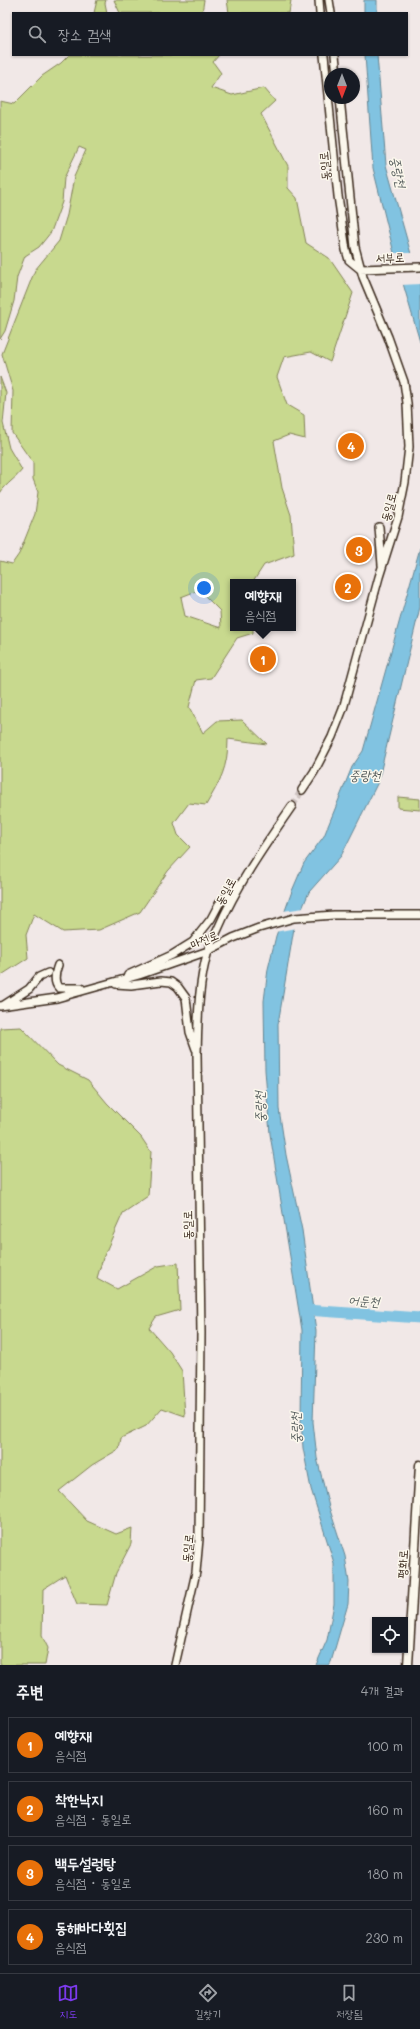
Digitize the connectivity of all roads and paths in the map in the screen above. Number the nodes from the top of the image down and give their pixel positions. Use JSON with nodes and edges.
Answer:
{"nodes":[{"id":1,"x":319,"y":0,"type":"edge"},
{"id":2,"x":329,"y":0,"type":"edge"},
{"id":3,"x":320,"y":12,"type":"edge"},
{"id":4,"x":331,"y":12,"type":"edge"},
{"id":5,"x":324,"y":56,"type":"edge"},
{"id":6,"x":335,"y":56,"type":"edge"},
{"id":7,"x":336,"y":68,"type":"edge"},
{"id":8,"x":341,"y":104,"type":"edge"},
{"id":9,"x":420,"y":267,"type":"edge"},
{"id":10,"x":360,"y":269,"type":"junction"},
{"id":11,"x":379,"y":527,"type":"dead end"},
{"id":12,"x":382,"y":567,"type":"junction"},
{"id":13,"x":302,"y":790,"type":"tunnel mouth"},
{"id":14,"x":292,"y":806,"type":"tunnel mouth"},
{"id":15,"x":243,"y":879,"type":"junction"},
{"id":16,"x":420,"y":915,"type":"edge"},
{"id":17,"x":208,"y":951,"type":"junction"},
{"id":18,"x":58,"y":965,"type":"dead end"},
{"id":19,"x":48,"y":973,"type":"dead end"},
{"id":20,"x":107,"y":985,"type":"junction"},
{"id":21,"x":1,"y":1006,"type":"edge"},
{"id":22,"x":197,"y":1054,"type":"junction"},
{"id":23,"x":420,"y":1464,"type":"edge"},
{"id":24,"x":420,"y":1481,"type":"edge"},
{"id":25,"x":420,"y":1522,"type":"edge"},
{"id":26,"x":416,"y":1530,"type":"junction"},
{"id":27,"x":176,"y":1665,"type":"edge"},
{"id":28,"x":408,"y":1665,"type":"edge"}],
"edges":[{"from":1,"to":3,"type":"street"},
{"from":2,"to":4,"type":"street"},
{"from":5,"to":10,"type":"street","name":"동일로"},
{"from":6,"to":7,"type":"street"},
{"from":8,"to":10,"type":"street","name":"동일로"},
{"from":9,"to":10,"type":"street","name":"서부로"},
{"from":10,"to":12,"type":"street","name":"동일로"},
{"from":11,"to":12,"type":"street"},
{"from":12,"to":13,"type":"street","name":"동일로"},
{"from":14,"to":15,"type":"street","name":"동일로"},
{"from":15,"to":17,"type":"street","name":"동일로"},
{"from":15,"to":20,"type":"street"},
{"from":16,"to":17,"type":"street","name":"마전로"},
{"from":17,"to":20,"type":"street","name":"마전로"},
{"from":17,"to":22,"type":"street","name":"동일로"},
{"from":18,"to":20,"type":"street"},
{"from":19,"to":21,"type":"street"},
{"from":20,"to":21,"type":"street","name":"마전로"},
{"from":20,"to":22,"type":"street"},
{"from":22,"to":27,"type":"street","name":"동일로"},
{"from":23,"to":24,"type":"main road","name":"평화로"},
{"from":24,"to":26,"type":"main road","name":"평화로"},
{"from":25,"to":26,"type":"main road"},
{"from":26,"to":28,"type":"main road","name":"평화로"}]}
